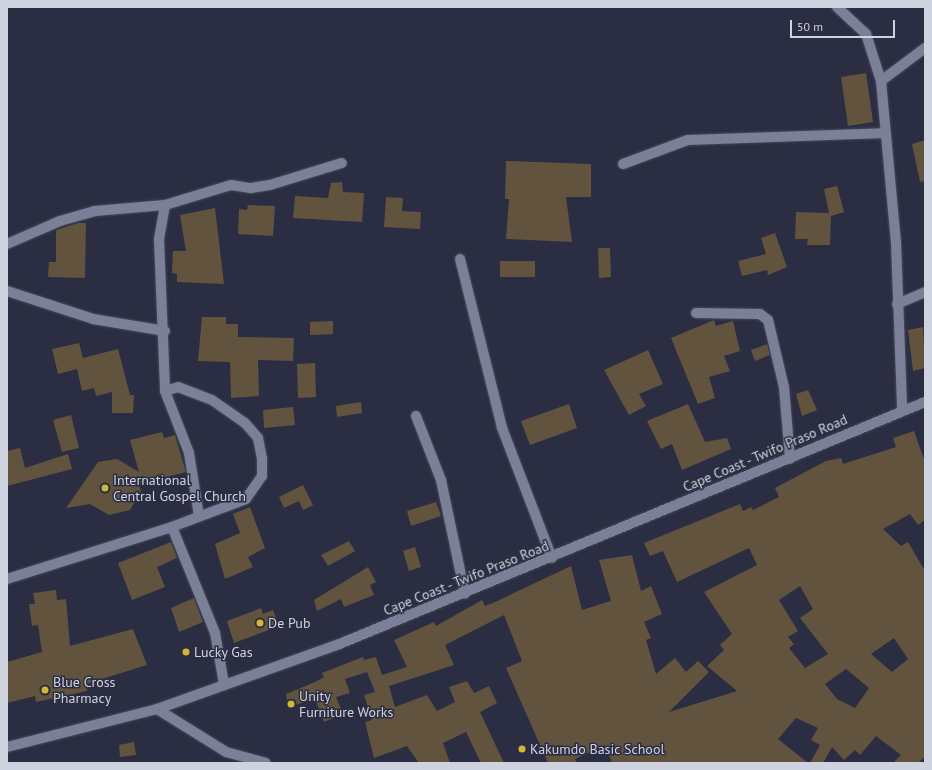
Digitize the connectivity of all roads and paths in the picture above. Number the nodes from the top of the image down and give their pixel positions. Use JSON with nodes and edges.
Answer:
{"nodes":[{"id":1,"x":837,"y":7,"type":"edge"},
{"id":2,"x":925,"y":48,"type":"edge"},
{"id":3,"x":881,"y":81,"type":"junction"},
{"id":4,"x":885,"y":133,"type":"junction"},
{"id":5,"x":342,"y":163,"type":"dead end"},
{"id":6,"x":623,"y":164,"type":"dead end"},
{"id":7,"x":165,"y":204,"type":"junction"},
{"id":8,"x":7,"y":244,"type":"edge"},
{"id":9,"x":460,"y":259,"type":"dead end"},
{"id":10,"x":7,"y":291,"type":"edge"},
{"id":11,"x":925,"y":292,"type":"edge"},
{"id":12,"x":897,"y":304,"type":"junction"},
{"id":13,"x":696,"y":313,"type":"dead end"},
{"id":14,"x":165,"y":331,"type":"junction"},
{"id":15,"x":165,"y":391,"type":"junction"},
{"id":16,"x":925,"y":402,"type":"edge"},
{"id":17,"x":902,"y":409,"type":"junction"},
{"id":18,"x":416,"y":416,"type":"dead end"},
{"id":19,"x":790,"y":459,"type":"junction"},
{"id":20,"x":199,"y":516,"type":"junction"},
{"id":21,"x":172,"y":527,"type":"junction"},
{"id":22,"x":552,"y":558,"type":"junction"},
{"id":23,"x":7,"y":579,"type":"edge"},
{"id":24,"x":465,"y":594,"type":"junction"},
{"id":25,"x":224,"y":684,"type":"junction"},
{"id":26,"x":157,"y":709,"type":"junction"},
{"id":27,"x":7,"y":747,"type":"edge"},
{"id":28,"x":266,"y":763,"type":"edge"}],
"edges":[{"from":1,"to":3,"type":"street"},
{"from":2,"to":3,"type":"street"},
{"from":3,"to":4,"type":"street"},
{"from":4,"to":6,"type":"street"},
{"from":4,"to":12,"type":"street"},
{"from":5,"to":7,"type":"street"},
{"from":7,"to":8,"type":"street"},
{"from":7,"to":14,"type":"street"},
{"from":9,"to":22,"type":"street"},
{"from":10,"to":14,"type":"street"},
{"from":11,"to":12,"type":"street"},
{"from":12,"to":17,"type":"street"},
{"from":13,"to":19,"type":"street"},
{"from":14,"to":15,"type":"street"},
{"from":15,"to":20,"type":"street"},
{"from":15,"to":20,"type":"street"},
{"from":16,"to":17,"type":"street","name":"Cape Coast - Twifo Praso Road"},
{"from":17,"to":19,"type":"street","name":"Cape Coast - Twifo Praso Road"},
{"from":18,"to":24,"type":"street"},
{"from":19,"to":22,"type":"street","name":"Cape Coast - Twifo Praso Road"},
{"from":20,"to":21,"type":"street"},
{"from":21,"to":23,"type":"street"},
{"from":21,"to":25,"type":"street"},
{"from":22,"to":24,"type":"street","name":"Cape Coast - Twifo Praso Road"},
{"from":24,"to":25,"type":"street","name":"Cape Coast - Twifo Praso Road"},
{"from":25,"to":26,"type":"street","name":"Cape Coast - Twifo Praso Road"},
{"from":26,"to":27,"type":"street","name":"Cape Coast - Twifo Praso Road"},
{"from":26,"to":28,"type":"street"}]}
